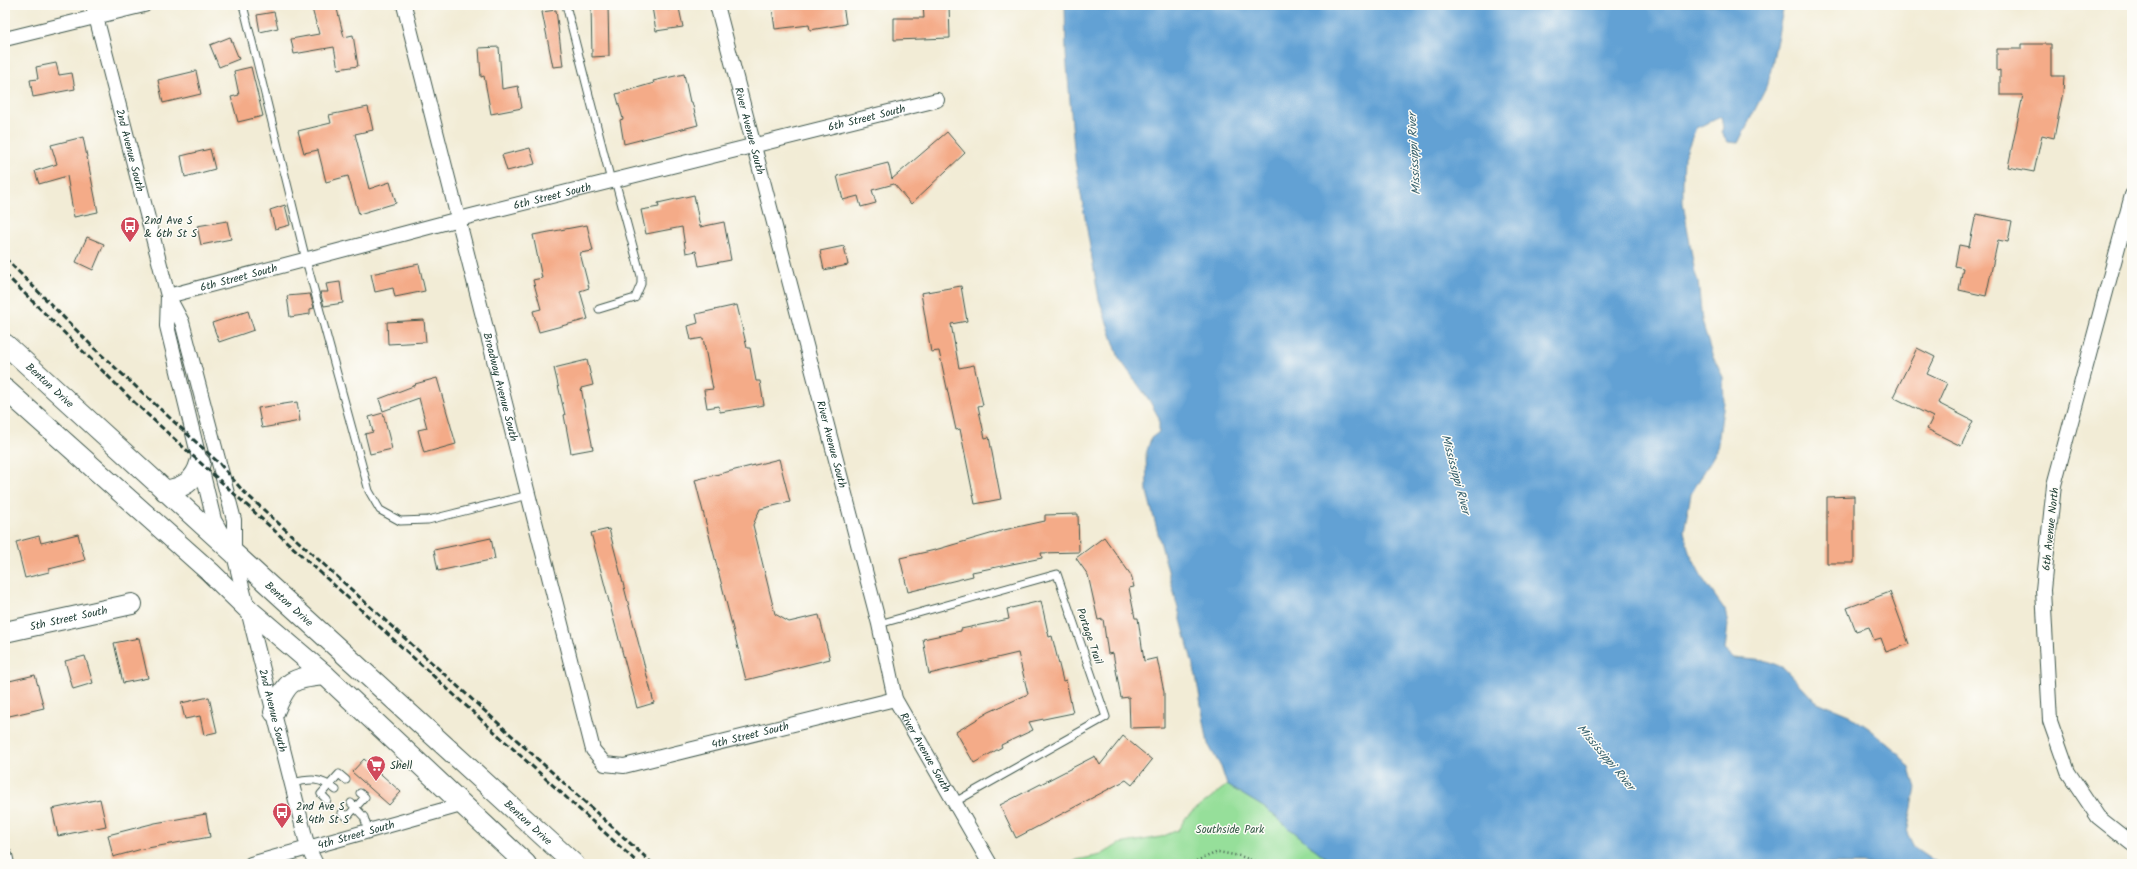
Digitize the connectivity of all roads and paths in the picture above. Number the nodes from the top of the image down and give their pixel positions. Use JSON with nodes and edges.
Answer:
{"nodes":[{"id":1,"x":144,"y":5,"type":"edge"},
{"id":2,"x":243,"y":5,"type":"edge"},
{"id":3,"x":404,"y":5,"type":"edge"},
{"id":4,"x":566,"y":5,"type":"edge"},
{"id":5,"x":717,"y":5,"type":"edge"},
{"id":6,"x":94,"y":11,"type":"edge"},
{"id":7,"x":5,"y":40,"type":"edge"},
{"id":8,"x":937,"y":100,"type":"dead end"},
{"id":9,"x":754,"y":145,"type":"junction"},
{"id":10,"x":613,"y":181,"type":"junction"},
{"id":11,"x":2132,"y":194,"type":"edge"},
{"id":12,"x":459,"y":219,"type":"junction"},
{"id":13,"x":306,"y":260,"type":"junction"},
{"id":14,"x":168,"y":296,"type":"junction"},
{"id":15,"x":599,"y":309,"type":"dead end"},
{"id":16,"x":5,"y":344,"type":"edge"},
{"id":17,"x":5,"y":389,"type":"edge"},
{"id":18,"x":200,"y":463,"type":"junction"},
{"id":19,"x":165,"y":491,"type":"junction"},
{"id":20,"x":529,"y":495,"type":"junction"},
{"id":21,"x":234,"y":555,"type":"junction"},
{"id":22,"x":132,"y":604,"type":"dead end"},
{"id":23,"x":248,"y":609,"type":"junction"},
{"id":24,"x":879,"y":624,"type":"junction"},
{"id":25,"x":5,"y":632,"type":"edge"},
{"id":26,"x":325,"y":676,"type":"junction"},
{"id":27,"x":895,"y":699,"type":"junction"},
{"id":28,"x":274,"y":712,"type":"junction"},
{"id":29,"x":605,"y":764,"type":"joint"},
{"id":30,"x":346,"y":780,"type":"dead end"},
{"id":31,"x":291,"y":782,"type":"junction"},
{"id":32,"x":333,"y":788,"type":"junction"},
{"id":33,"x":360,"y":793,"type":"dead end"},
{"id":34,"x":327,"y":800,"type":"dead end"},
{"id":35,"x":955,"y":802,"type":"junction"},
{"id":36,"x":461,"y":804,"type":"junction"},
{"id":37,"x":353,"y":805,"type":"junction"},
{"id":38,"x":342,"y":813,"type":"dead end"},
{"id":39,"x":368,"y":830,"type":"junction"},
{"id":40,"x":2132,"y":844,"type":"edge"},
{"id":41,"x":308,"y":848,"type":"junction"},
{"id":42,"x":5,"y":855,"type":"edge"},
{"id":43,"x":7,"y":864,"type":"edge"},
{"id":44,"x":251,"y":864,"type":"edge"},
{"id":45,"x":316,"y":864,"type":"edge"},
{"id":46,"x":526,"y":864,"type":"edge"},
{"id":47,"x":574,"y":864,"type":"edge"},
{"id":48,"x":990,"y":864,"type":"edge"},
{"id":49,"x":1189,"y":864,"type":"edge"},
{"id":50,"x":1262,"y":864,"type":"edge"}],
"edges":[{"from":1,"to":6,"type":"street"},
{"from":2,"to":13,"type":"lane"},
{"from":3,"to":12,"type":"street","name":"Broadway Avenue South"},
{"from":4,"to":10,"type":"lane"},
{"from":5,"to":9,"type":"street","name":"River Avenue South"},
{"from":6,"to":7,"type":"street"},
{"from":6,"to":14,"type":"street","name":"2nd Avenue South"},
{"from":8,"to":9,"type":"street","name":"6th Street South"},
{"from":9,"to":10,"type":"street","name":"6th Street South"},
{"from":9,"to":24,"type":"street","name":"River Avenue South"},
{"from":10,"to":12,"type":"street","name":"6th Street South"},
{"from":10,"to":15,"type":"lane"},
{"from":11,"to":40,"type":"street","name":"6th Avenue North"},
{"from":12,"to":13,"type":"street","name":"6th Street South"},
{"from":12,"to":20,"type":"street","name":"Broadway Avenue South"},
{"from":13,"to":14,"type":"street","name":"6th Street South"},
{"from":13,"to":20,"type":"lane"},
{"from":14,"to":18,"type":"street","name":"2nd Avenue South"},
{"from":14,"to":21,"type":"street","name":"2nd Avenue South"},
{"from":16,"to":19,"type":"main road","name":"Benton Drive"},
{"from":17,"to":23,"type":"main road"},
{"from":18,"to":19,"type":"main road"},
{"from":18,"to":21,"type":"street","name":"2nd Avenue South"},
{"from":19,"to":21,"type":"main road","name":"Benton Drive"},
{"from":20,"to":29,"type":"street","name":"Broadway Avenue South"},
{"from":21,"to":23,"type":"street","name":"2nd Avenue South"},
{"from":21,"to":47,"type":"main road","name":"Benton Drive"},
{"from":22,"to":25,"type":"main road","name":"5th Street South"},
{"from":23,"to":26,"type":"main road"},
{"from":23,"to":28,"type":"street","name":"2nd Avenue South"},
{"from":24,"to":27,"type":"street","name":"River Avenue South"},
{"from":24,"to":35,"type":"lane","name":"Portage Trail"},
{"from":26,"to":28,"type":"main road"},
{"from":26,"to":36,"type":"main road"},
{"from":27,"to":29,"type":"street","name":"4th Street South"},
{"from":27,"to":35,"type":"street","name":"River Avenue South"},
{"from":28,"to":31,"type":"street","name":"2nd Avenue South"},
{"from":30,"to":32,"type":"lane"},
{"from":31,"to":32,"type":"lane"},
{"from":31,"to":41,"type":"street","name":"2nd Avenue South"},
{"from":32,"to":34,"type":"lane"},
{"from":33,"to":37,"type":"lane"},
{"from":35,"to":48,"type":"street","name":"River Avenue South"},
{"from":36,"to":39,"type":"street","name":"4th Street South"},
{"from":36,"to":46,"type":"main road"},
{"from":37,"to":38,"type":"lane"},
{"from":37,"to":39,"type":"lane"},
{"from":39,"to":41,"type":"street","name":"4th Street South"},
{"from":41,"to":44,"type":"street","name":"4th Street South"},
{"from":41,"to":45,"type":"street","name":"2nd Avenue South"},
{"from":42,"to":43,"type":"street"},
{"from":49,"to":50,"type":"path"}]}
